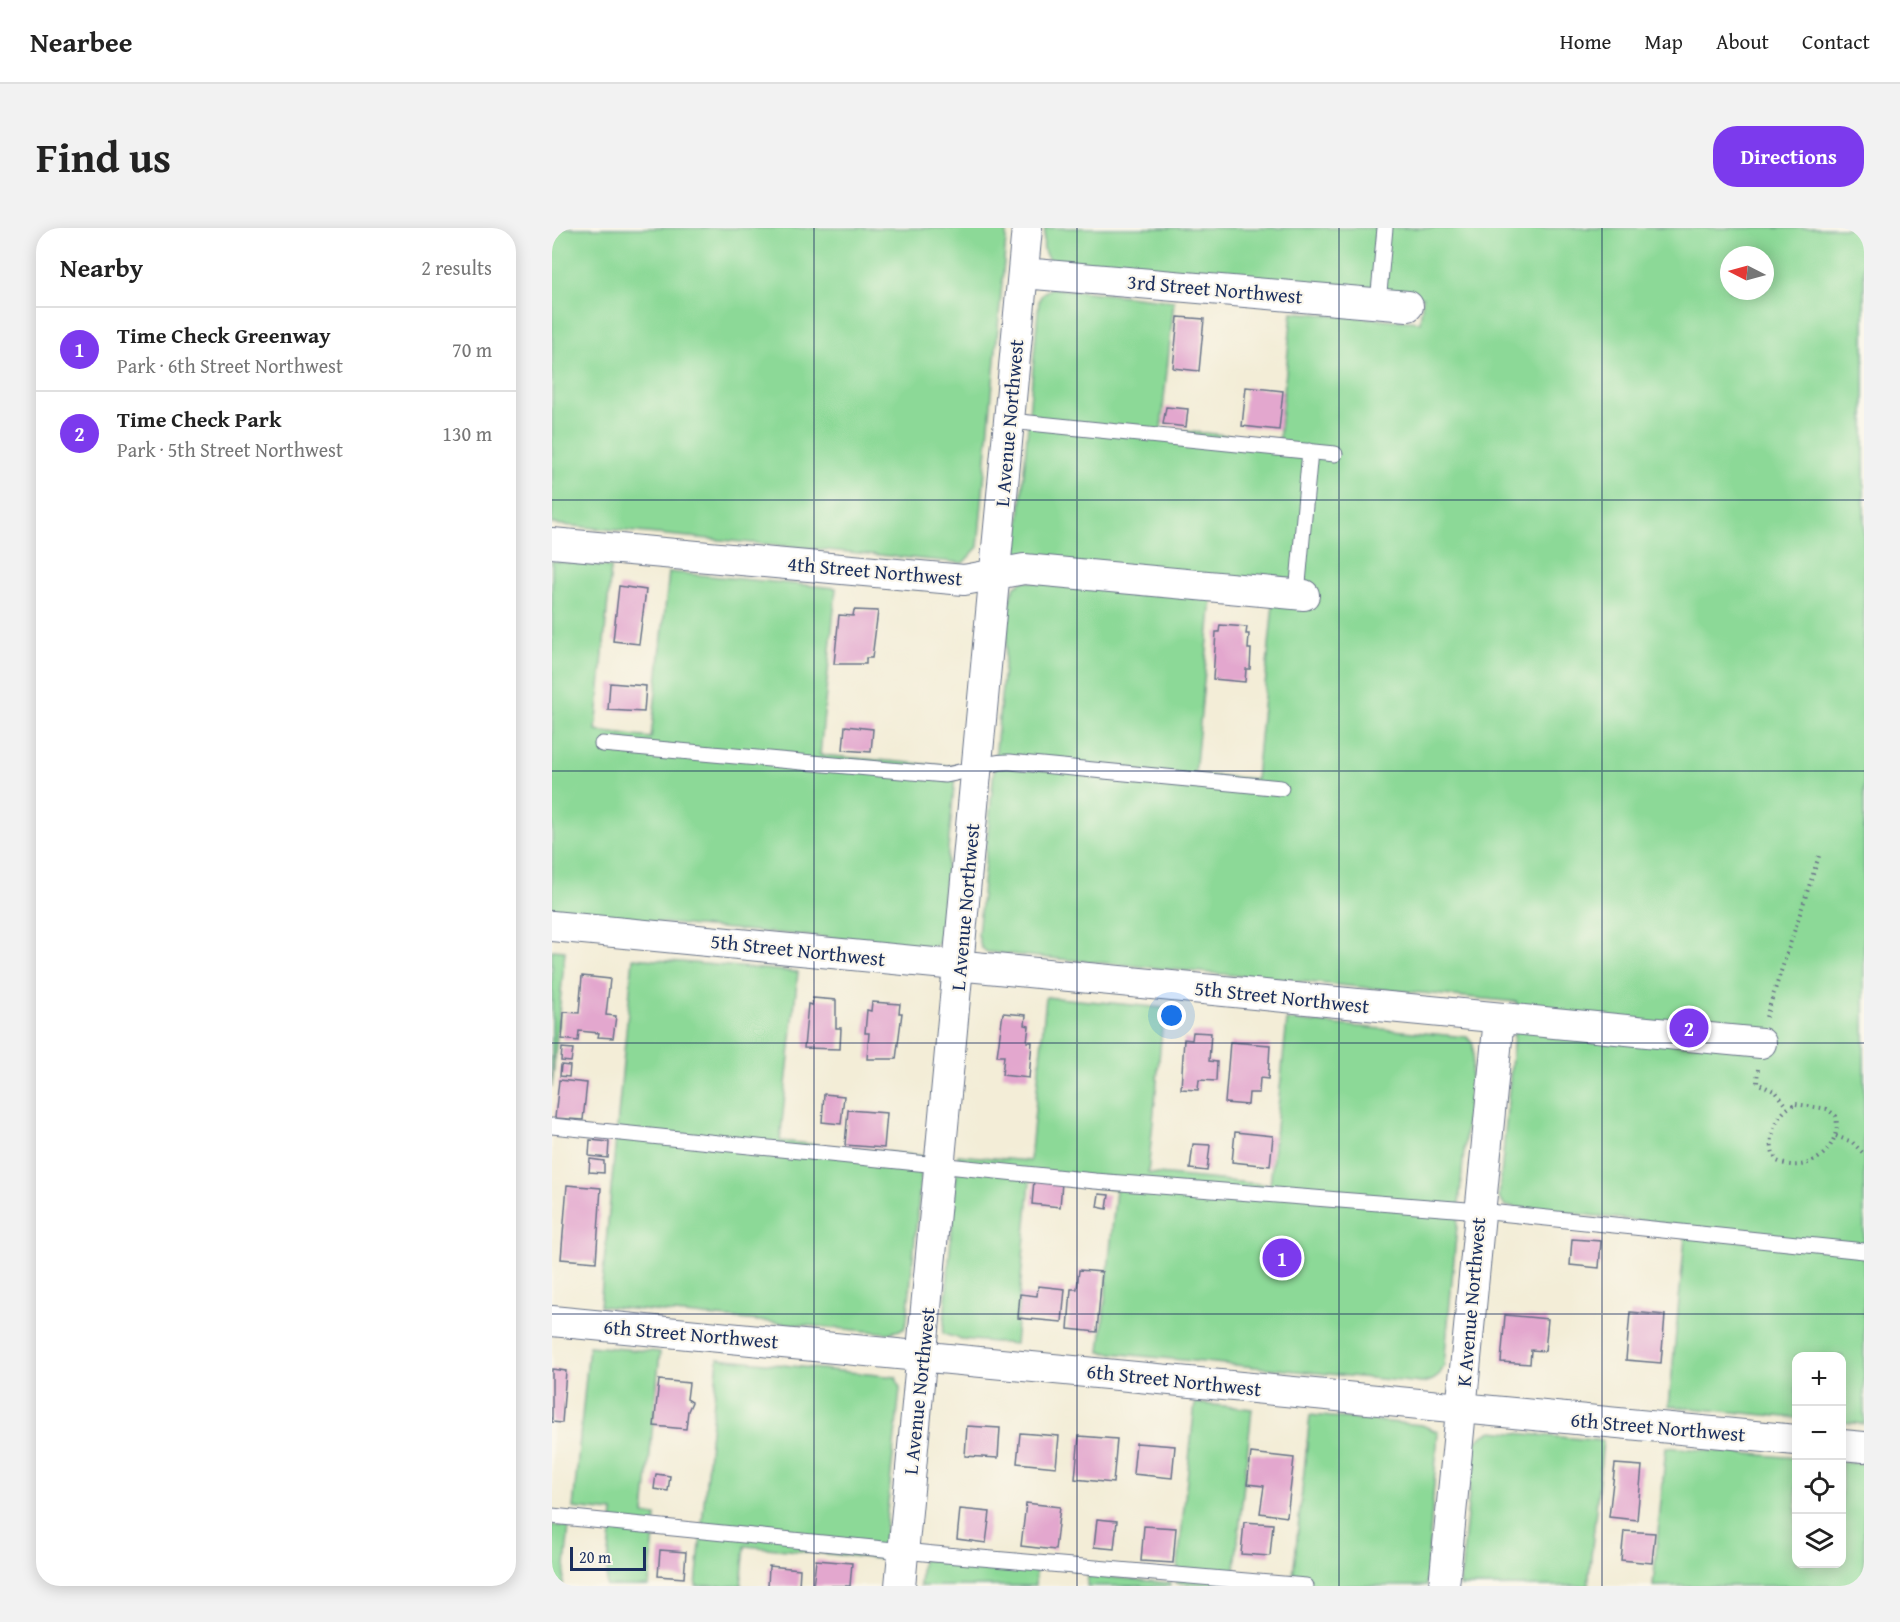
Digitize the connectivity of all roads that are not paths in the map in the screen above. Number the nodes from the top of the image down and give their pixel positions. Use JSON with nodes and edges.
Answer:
{"nodes":[{"id":1,"x":1027,"y":228,"type":"edge"},
{"id":2,"x":1385,"y":228,"type":"edge"},
{"id":3,"x":1023,"y":273,"type":"junction"},
{"id":4,"x":1378,"y":303,"type":"junction"},
{"id":5,"x":1408,"y":306,"type":"dead end"},
{"id":6,"x":1010,"y":421,"type":"junction"},
{"id":7,"x":1310,"y":451,"type":"junction"},
{"id":8,"x":1335,"y":454,"type":"dead end"},
{"id":9,"x":552,"y":543,"type":"edge"},
{"id":10,"x":996,"y":575,"type":"junction"},
{"id":11,"x":1300,"y":595,"type":"joint"},
{"id":12,"x":602,"y":744,"type":"dead end"},
{"id":13,"x":978,"y":766,"type":"junction"},
{"id":14,"x":1281,"y":788,"type":"dead end"},
{"id":15,"x":552,"y":926,"type":"edge"},
{"id":16,"x":959,"y":966,"type":"junction"},
{"id":17,"x":1499,"y":1018,"type":"junction"},
{"id":18,"x":1761,"y":1043,"type":"road end"},
{"id":19,"x":552,"y":1126,"type":"edge"},
{"id":20,"x":940,"y":1165,"type":"junction"},
{"id":21,"x":1480,"y":1211,"type":"junction"},
{"id":22,"x":1864,"y":1251,"type":"edge"},
{"id":23,"x":552,"y":1321,"type":"edge"},
{"id":24,"x":923,"y":1355,"type":"junction"},
{"id":25,"x":1461,"y":1408,"type":"junction"},
{"id":26,"x":1792,"y":1440,"type":"edge"},
{"id":27,"x":1846,"y":1445,"type":"edge"},
{"id":28,"x":1864,"y":1447,"type":"edge"},
{"id":29,"x":552,"y":1516,"type":"edge"},
{"id":30,"x":903,"y":1551,"type":"junction"},
{"id":31,"x":900,"y":1586,"type":"edge"},
{"id":32,"x":1306,"y":1586,"type":"edge"},
{"id":33,"x":1444,"y":1586,"type":"edge"}],
"edges":[{"from":1,"to":3,"type":"street","name":"L Avenue Northwest"},
{"from":2,"to":4,"type":"lane"},
{"from":3,"to":4,"type":"street","name":"3rd Street Northwest"},
{"from":3,"to":6,"type":"street","name":"L Avenue Northwest"},
{"from":4,"to":5,"type":"street","name":"3rd Street Northwest"},
{"from":6,"to":7,"type":"lane"},
{"from":6,"to":10,"type":"street","name":"L Avenue Northwest"},
{"from":7,"to":8,"type":"lane"},
{"from":7,"to":11,"type":"lane"},
{"from":9,"to":10,"type":"street","name":"4th Street Northwest"},
{"from":10,"to":11,"type":"street","name":"4th Street Northwest"},
{"from":10,"to":13,"type":"street","name":"L Avenue Northwest"},
{"from":12,"to":13,"type":"lane"},
{"from":13,"to":14,"type":"lane"},
{"from":13,"to":16,"type":"street","name":"L Avenue Northwest"},
{"from":15,"to":16,"type":"street","name":"5th Street Northwest"},
{"from":16,"to":17,"type":"street","name":"5th Street Northwest"},
{"from":16,"to":20,"type":"street","name":"L Avenue Northwest"},
{"from":17,"to":18,"type":"street","name":"5th Street Northwest"},
{"from":17,"to":21,"type":"street","name":"K Avenue Northwest"},
{"from":19,"to":20,"type":"lane"},
{"from":20,"to":21,"type":"lane"},
{"from":20,"to":24,"type":"street","name":"L Avenue Northwest"},
{"from":21,"to":22,"type":"lane"},
{"from":21,"to":25,"type":"street","name":"K Avenue Northwest"},
{"from":23,"to":24,"type":"street","name":"6th Street Northwest"},
{"from":24,"to":25,"type":"street","name":"6th Street Northwest"},
{"from":24,"to":30,"type":"street","name":"L Avenue Northwest"},
{"from":25,"to":26,"type":"street","name":"6th Street Northwest"},
{"from":25,"to":33,"type":"street","name":"K Avenue Northwest"},
{"from":27,"to":28,"type":"street"},
{"from":29,"to":30,"type":"lane"},
{"from":30,"to":31,"type":"street","name":"L Avenue Northwest"},
{"from":30,"to":32,"type":"lane"}]}
